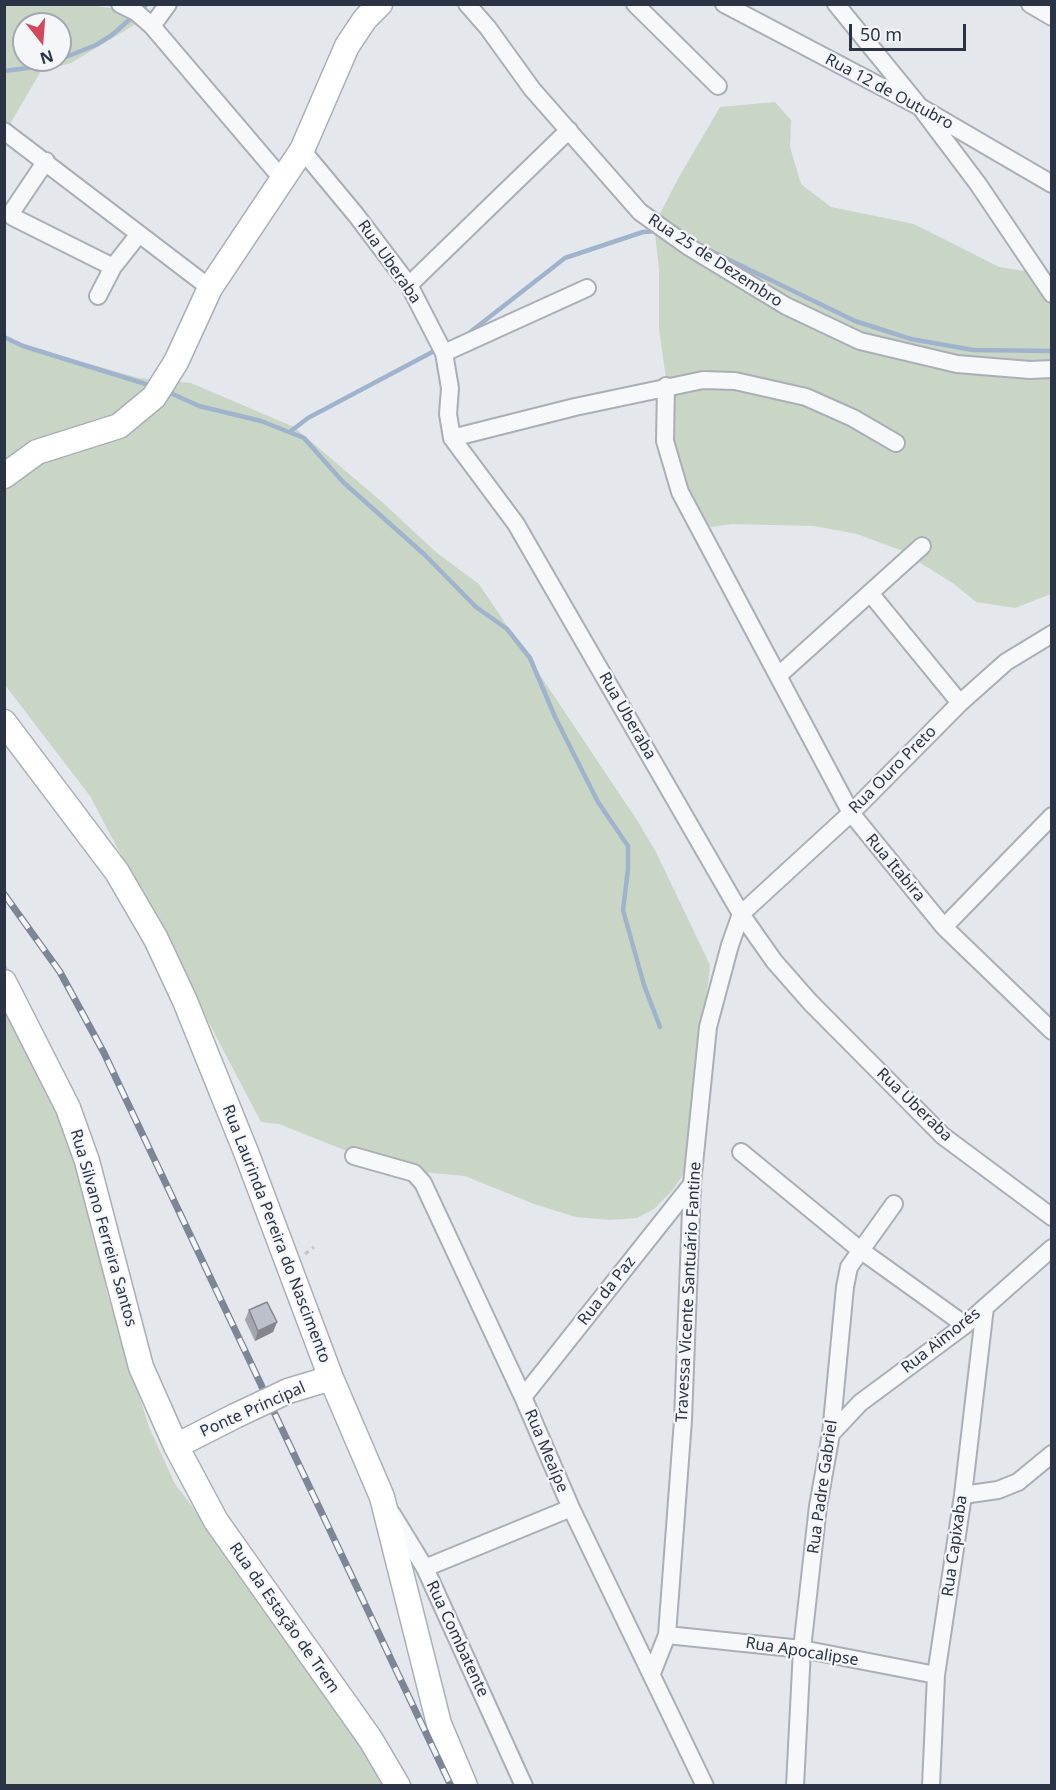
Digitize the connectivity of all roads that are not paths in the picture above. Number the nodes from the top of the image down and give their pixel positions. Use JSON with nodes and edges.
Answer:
{"nodes":[{"id":1,"x":120,"y":4,"type":"edge"},
{"id":2,"x":168,"y":4,"type":"edge"},
{"id":3,"x":380,"y":4,"type":"edge"},
{"id":4,"x":467,"y":4,"type":"edge"},
{"id":5,"x":635,"y":4,"type":"edge"},
{"id":6,"x":724,"y":4,"type":"edge"},
{"id":7,"x":836,"y":4,"type":"edge"},
{"id":8,"x":1030,"y":4,"type":"edge"},
{"id":9,"x":1052,"y":16,"type":"edge"},
{"id":10,"x":152,"y":26,"type":"junction"},
{"id":11,"x":718,"y":86,"type":"dead end"},
{"id":12,"x":920,"y":107,"type":"junction"},
{"id":13,"x":4,"y":130,"type":"edge"},
{"id":14,"x":569,"y":130,"type":"junction"},
{"id":15,"x":302,"y":150,"type":"junction"},
{"id":16,"x":46,"y":161,"type":"junction"},
{"id":17,"x":278,"y":176,"type":"junction"},
{"id":18,"x":1052,"y":184,"type":"edge"},
{"id":19,"x":9,"y":216,"type":"edge"},
{"id":20,"x":140,"y":234,"type":"junction"},
{"id":21,"x":113,"y":267,"type":"junction"},
{"id":22,"x":409,"y":285,"type":"junction"},
{"id":23,"x":210,"y":288,"type":"junction"},
{"id":24,"x":587,"y":288,"type":"dead end"},
{"id":25,"x":1052,"y":294,"type":"edge"},
{"id":26,"x":98,"y":296,"type":"dead end"},
{"id":27,"x":444,"y":353,"type":"junction"},
{"id":28,"x":1052,"y":369,"type":"edge"},
{"id":29,"x":666,"y":386,"type":"junction"},
{"id":30,"x":452,"y":438,"type":"junction"},
{"id":31,"x":897,"y":443,"type":"dead end"},
{"id":32,"x":4,"y":476,"type":"edge"},
{"id":33,"x":922,"y":546,"type":"dead end"},
{"id":34,"x":870,"y":593,"type":"junction"},
{"id":35,"x":1052,"y":634,"type":"edge"},
{"id":36,"x":779,"y":675,"type":"junction"},
{"id":37,"x":960,"y":703,"type":"junction"},
{"id":38,"x":4,"y":722,"type":"edge"},
{"id":39,"x":851,"y":813,"type":"junction"},
{"id":40,"x":1052,"y":816,"type":"edge"},
{"id":41,"x":741,"y":914,"type":"junction"},
{"id":42,"x":944,"y":927,"type":"junction"},
{"id":43,"x":4,"y":982,"type":"edge"},
{"id":44,"x":1052,"y":1031,"type":"edge"},
{"id":45,"x":741,"y":1152,"type":"dead end"},
{"id":46,"x":354,"y":1156,"type":"dead end"},
{"id":47,"x":692,"y":1184,"type":"junction"},
{"id":48,"x":894,"y":1204,"type":"dead end"},
{"id":49,"x":1052,"y":1217,"type":"edge"},
{"id":50,"x":1052,"y":1248,"type":"edge"},
{"id":51,"x":859,"y":1249,"type":"junction"},
{"id":52,"x":985,"y":1307,"type":"junction"},
{"id":53,"x":965,"y":1324,"type":"junction"},
{"id":54,"x":331,"y":1378,"type":"junction"},
{"id":55,"x":523,"y":1397,"type":"junction"},
{"id":56,"x":831,"y":1434,"type":"junction"},
{"id":57,"x":176,"y":1446,"type":"junction"},
{"id":58,"x":1052,"y":1454,"type":"edge"},
{"id":59,"x":963,"y":1495,"type":"junction"},
{"id":60,"x":382,"y":1497,"type":"junction"},
{"id":61,"x":571,"y":1508,"type":"junction"},
{"id":62,"x":425,"y":1568,"type":"junction"},
{"id":63,"x":667,"y":1635,"type":"junction"},
{"id":64,"x":802,"y":1649,"type":"junction"},
{"id":65,"x":652,"y":1673,"type":"junction"},
{"id":66,"x":936,"y":1675,"type":"junction"},
{"id":67,"x":398,"y":1785,"type":"edge"},
{"id":68,"x":465,"y":1785,"type":"edge"},
{"id":69,"x":524,"y":1785,"type":"edge"},
{"id":70,"x":705,"y":1785,"type":"edge"},
{"id":71,"x":795,"y":1785,"type":"edge"},
{"id":72,"x":931,"y":1785,"type":"edge"}],
"edges":[{"from":1,"to":10,"type":"street"},
{"from":2,"to":10,"type":"street"},
{"from":3,"to":15,"type":"street"},
{"from":4,"to":14,"type":"street","name":"Rua 25 de Dezembro"},
{"from":5,"to":11,"type":"street"},
{"from":6,"to":12,"type":"street","name":"Rua 12 de Outubro"},
{"from":7,"to":12,"type":"street"},
{"from":8,"to":9,"type":"street"},
{"from":10,"to":17,"type":"street"},
{"from":12,"to":18,"type":"street","name":"Rua 12 de Outubro"},
{"from":12,"to":25,"type":"street"},
{"from":13,"to":16,"type":"street"},
{"from":14,"to":22,"type":"street"},
{"from":14,"to":28,"type":"street","name":"Rua 25 de Dezembro"},
{"from":15,"to":17,"type":"street"},
{"from":15,"to":22,"type":"street","name":"Rua Uberaba"},
{"from":16,"to":19,"type":"street"},
{"from":16,"to":20,"type":"street"},
{"from":17,"to":23,"type":"street"},
{"from":19,"to":21,"type":"street"},
{"from":20,"to":21,"type":"street"},
{"from":20,"to":23,"type":"street"},
{"from":21,"to":26,"type":"street"},
{"from":22,"to":27,"type":"street","name":"Rua Uberaba"},
{"from":23,"to":32,"type":"street"},
{"from":24,"to":27,"type":"street"},
{"from":27,"to":30,"type":"street","name":"Rua Uberaba"},
{"from":29,"to":30,"type":"street"},
{"from":29,"to":31,"type":"street"},
{"from":29,"to":36,"type":"street","name":"Rua Itabira"},
{"from":30,"to":41,"type":"street","name":"Rua Uberaba"},
{"from":33,"to":34,"type":"street"},
{"from":34,"to":36,"type":"street"},
{"from":34,"to":37,"type":"street"},
{"from":35,"to":37,"type":"street","name":"Rua Ouro Preto"},
{"from":36,"to":39,"type":"street","name":"Rua Itabira"},
{"from":37,"to":39,"type":"street","name":"Rua Ouro Preto"},
{"from":38,"to":54,"type":"street","name":"Rua Laurinda Pereira do Nascimento"},
{"from":39,"to":41,"type":"street","name":"Rua Ouro Preto"},
{"from":39,"to":42,"type":"street","name":"Rua Itabira"},
{"from":40,"to":42,"type":"street"},
{"from":41,"to":47,"type":"street","name":"Travessa Vicente Santuário Fantine"},
{"from":41,"to":49,"type":"street","name":"Rua Uberaba"},
{"from":42,"to":44,"type":"street","name":"Rua Itabira"},
{"from":43,"to":57,"type":"street","name":"Rua Silvano Ferreira Santos"},
{"from":45,"to":51,"type":"street"},
{"from":46,"to":55,"type":"street","name":"Rua Meaípe"},
{"from":47,"to":55,"type":"street","name":"Rua da Paz"},
{"from":47,"to":63,"type":"street","name":"Travessa Vicente Santuário Fantine"},
{"from":48,"to":51,"type":"street","name":"Rua Padre Gabriel"},
{"from":50,"to":52,"type":"street","name":"Rua Aimorés"},
{"from":51,"to":53,"type":"street"},
{"from":51,"to":56,"type":"street","name":"Rua Padre Gabriel"},
{"from":52,"to":53,"type":"street","name":"Rua Aimorés"},
{"from":52,"to":59,"type":"street","name":"Rua Capixaba"},
{"from":53,"to":56,"type":"street","name":"Rua Aimorés"},
{"from":54,"to":57,"type":"street","name":"Ponte Principal","bridge":true},
{"from":54,"to":60,"type":"street","name":"Rua Laurinda Pereira do Nascimento"},
{"from":55,"to":61,"type":"street","name":"Rua Meaípe"},
{"from":56,"to":64,"type":"street","name":"Rua Padre Gabriel"},
{"from":57,"to":67,"type":"street","name":"Rua da Estação de Trem"},
{"from":58,"to":59,"type":"street"},
{"from":59,"to":66,"type":"street","name":"Rua Capixaba"},
{"from":60,"to":62,"type":"street","name":"Rua Combatente"},
{"from":60,"to":68,"type":"street","name":"Rua Laurinda Pereira do Nascimento"},
{"from":61,"to":62,"type":"street"},
{"from":61,"to":65,"type":"street","name":"Rua Meaípe"},
{"from":62,"to":69,"type":"street","name":"Rua Combatente"},
{"from":63,"to":64,"type":"street","name":"Rua Apocalipse"},
{"from":63,"to":65,"type":"street","name":"Travessa Vicente Santuário Fantine"},
{"from":64,"to":66,"type":"street","name":"Rua Apocalipse"},
{"from":64,"to":71,"type":"street","name":"Rua Padre Gabriel"},
{"from":65,"to":70,"type":"street","name":"Rua Meaípe"},
{"from":66,"to":72,"type":"street","name":"Rua Capixaba"}]}
